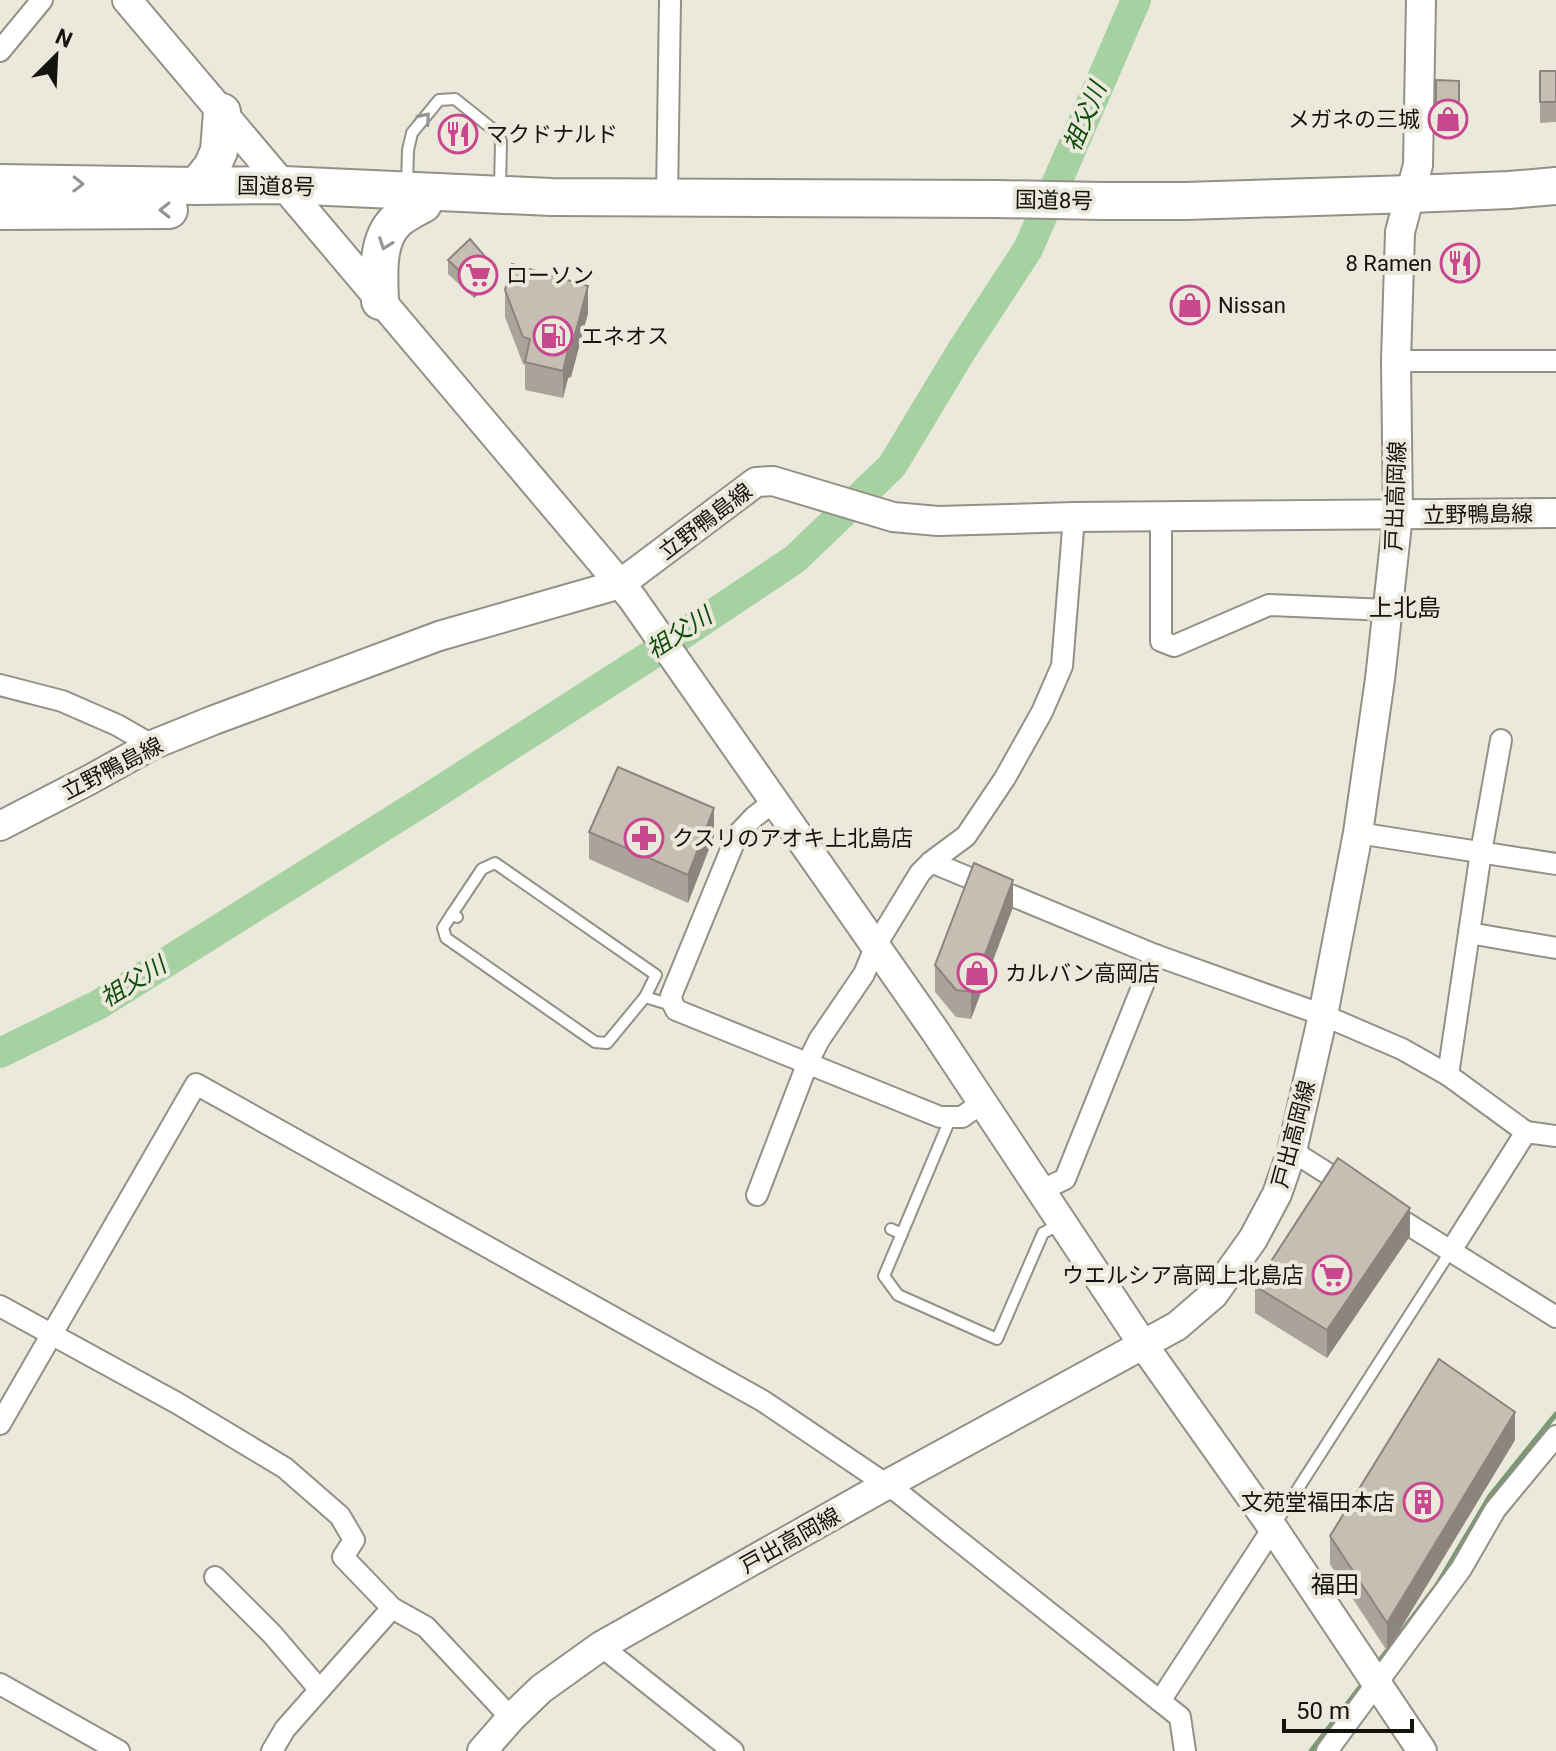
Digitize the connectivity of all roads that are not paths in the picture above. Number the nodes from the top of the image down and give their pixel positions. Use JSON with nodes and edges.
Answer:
{"nodes":[{"id":1,"x":42,"y":0,"type":"edge"},
{"id":2,"x":127,"y":0,"type":"edge"},
{"id":3,"x":670,"y":0,"type":"edge"},
{"id":4,"x":1421,"y":0,"type":"edge"},
{"id":5,"x":0,"y":51,"type":"edge"},
{"id":6,"x":222,"y":112,"type":"junction"},
{"id":7,"x":0,"y":183,"type":"edge"},
{"id":8,"x":197,"y":186,"type":"junction"},
{"id":9,"x":1556,"y":186,"type":"edge"},
{"id":10,"x":1411,"y":194,"type":"junction"},
{"id":11,"x":499,"y":195,"type":"junction"},
{"id":12,"x":294,"y":197,"type":"junction"},
{"id":13,"x":415,"y":197,"type":"junction"},
{"id":14,"x":551,"y":197,"type":"junction"},
{"id":15,"x":667,"y":197,"type":"junction"},
{"id":16,"x":0,"y":211,"type":"edge"},
{"id":17,"x":380,"y":301,"type":"junction"},
{"id":18,"x":1396,"y":361,"type":"junction"},
{"id":19,"x":1556,"y":361,"type":"edge"},
{"id":20,"x":1556,"y":513,"type":"edge"},
{"id":21,"x":1398,"y":515,"type":"junction"},
{"id":22,"x":1074,"y":517,"type":"junction"},
{"id":23,"x":1161,"y":517,"type":"junction"},
{"id":24,"x":626,"y":591,"type":"junction"},
{"id":25,"x":1388,"y":610,"type":"junction"},
{"id":26,"x":0,"y":685,"type":"edge"},
{"id":27,"x":1501,"y":740,"type":"dead end"},
{"id":28,"x":152,"y":745,"type":"junction"},
{"id":29,"x":775,"y":801,"type":"junction"},
{"id":30,"x":0,"y":826,"type":"edge"},
{"id":31,"x":1358,"y":833,"type":"junction"},
{"id":32,"x":1481,"y":852,"type":"junction"},
{"id":33,"x":931,"y":862,"type":"junction"},
{"id":34,"x":1556,"y":864,"type":"edge"},
{"id":35,"x":1469,"y":933,"type":"junction"},
{"id":36,"x":876,"y":945,"type":"junction"},
{"id":37,"x":1556,"y":948,"type":"edge"},
{"id":38,"x":1155,"y":955,"type":"junction"},
{"id":39,"x":645,"y":997,"type":"junction"},
{"id":40,"x":672,"y":1002,"type":"junction"},
{"id":41,"x":1323,"y":1015,"type":"junction"},
{"id":42,"x":808,"y":1062,"type":"junction"},
{"id":43,"x":1448,"y":1075,"type":"junction"},
{"id":44,"x":983,"y":1102,"type":"junction"},
{"id":45,"x":951,"y":1117,"type":"junction"},
{"id":46,"x":1526,"y":1132,"type":"junction"},
{"id":47,"x":1556,"y":1136,"type":"edge"},
{"id":48,"x":1292,"y":1151,"type":"junction"},
{"id":49,"x":765,"y":1184,"type":"dead end"},
{"id":50,"x":1042,"y":1190,"type":"junction"},
{"id":51,"x":1063,"y":1222,"type":"junction"},
{"id":52,"x":891,"y":1229,"type":"dead end"},
{"id":53,"x":902,"y":1234,"type":"junction"},
{"id":54,"x":1450,"y":1252,"type":"junction"},
{"id":55,"x":0,"y":1306,"type":"edge"},
{"id":56,"x":1556,"y":1317,"type":"edge"},
{"id":57,"x":50,"y":1334,"type":"junction"},
{"id":58,"x":1144,"y":1346,"type":"junction"},
{"id":59,"x":0,"y":1424,"type":"edge"},
{"id":60,"x":1556,"y":1436,"type":"edge"},
{"id":61,"x":888,"y":1484,"type":"junction"},
{"id":62,"x":1273,"y":1528,"type":"junction"},
{"id":63,"x":215,"y":1577,"type":"dead end"},
{"id":64,"x":392,"y":1608,"type":"junction"},
{"id":65,"x":601,"y":1646,"type":"junction"},
{"id":66,"x":1370,"y":1674,"type":"junction"},
{"id":67,"x":0,"y":1684,"type":"edge"},
{"id":68,"x":319,"y":1689,"type":"junction"},
{"id":69,"x":1160,"y":1701,"type":"junction"},
{"id":70,"x":511,"y":1718,"type":"junction"},
{"id":71,"x":109,"y":1748,"type":"edge"},
{"id":72,"x":486,"y":1749,"type":"edge"},
{"id":73,"x":272,"y":1751,"type":"edge"},
{"id":74,"x":733,"y":1751,"type":"edge"},
{"id":75,"x":1185,"y":1751,"type":"edge"},
{"id":76,"x":1327,"y":1751,"type":"edge"},
{"id":77,"x":1422,"y":1751,"type":"edge"}],
"edges":[{"from":1,"to":5,"type":"street"},
{"from":2,"to":6,"type":"main road"},
{"from":3,"to":15,"type":"street"},
{"from":4,"to":10,"type":"main road","name":"戸出高岡線"},
{"from":6,"to":8,"type":"highway"},
{"from":6,"to":12,"type":"main road"},
{"from":7,"to":8,"type":"highway","name":"国道8号","one_way":true},
{"from":8,"to":12,"type":"highway","name":"国道8号"},
{"from":9,"to":10,"type":"highway","name":"国道8号"},
{"from":10,"to":15,"type":"highway","name":"国道8号"},
{"from":10,"to":18,"type":"main road","name":"戸出高岡線"},
{"from":11,"to":13,"type":"highway","name":"国道8号"},
{"from":13,"to":11,"type":"lane","one_way":true},
{"from":11,"to":14,"type":"highway","name":"国道8号"},
{"from":12,"to":13,"type":"highway","name":"国道8号"},
{"from":12,"to":16,"type":"highway","name":"国道8号","one_way":true},
{"from":12,"to":17,"type":"main road"},
{"from":13,"to":14,"type":"highway","name":"国道8号"},
{"from":13,"to":17,"type":"highway","one_way":true},
{"from":14,"to":15,"type":"highway","name":"国道8号"},
{"from":17,"to":24,"type":"main road"},
{"from":18,"to":19,"type":"street"},
{"from":18,"to":21,"type":"main road","name":"戸出高岡線"},
{"from":20,"to":21,"type":"main road","name":"立野鴨島線"},
{"from":21,"to":23,"type":"main road","name":"立野鴨島線"},
{"from":21,"to":25,"type":"main road","name":"戸出高岡線"},
{"from":22,"to":23,"type":"main road","name":"立野鴨島線"},
{"from":22,"to":24,"type":"main road","name":"立野鴨島線"},
{"from":22,"to":33,"type":"street"},
{"from":23,"to":25,"type":"street"},
{"from":24,"to":28,"type":"main road","name":"立野鴨島線"},
{"from":24,"to":29,"type":"main road"},
{"from":25,"to":31,"type":"main road","name":"戸出高岡線"},
{"from":26,"to":28,"type":"street"},
{"from":27,"to":32,"type":"street"},
{"from":28,"to":30,"type":"main road","name":"立野鴨島線"},
{"from":29,"to":36,"type":"main road"},
{"from":29,"to":40,"type":"street"},
{"from":31,"to":32,"type":"street"},
{"from":31,"to":41,"type":"main road","name":"戸出高岡線"},
{"from":32,"to":34,"type":"street"},
{"from":32,"to":35,"type":"street"},
{"from":33,"to":36,"type":"street"},
{"from":33,"to":38,"type":"street"},
{"from":35,"to":37,"type":"street"},
{"from":35,"to":43,"type":"street"},
{"from":36,"to":42,"type":"street"},
{"from":36,"to":44,"type":"main road"},
{"from":38,"to":41,"type":"street"},
{"from":38,"to":50,"type":"street"},
{"from":39,"to":39,"type":"lane"},
{"from":39,"to":40,"type":"lane"},
{"from":40,"to":42,"type":"street"},
{"from":41,"to":43,"type":"street"},
{"from":41,"to":48,"type":"main road","name":"戸出高岡線"},
{"from":42,"to":45,"type":"street"},
{"from":42,"to":49,"type":"street"},
{"from":43,"to":46,"type":"street"},
{"from":44,"to":45,"type":"street"},
{"from":44,"to":50,"type":"main road"},
{"from":45,"to":53,"type":"lane"},
{"from":46,"to":47,"type":"street"},
{"from":46,"to":54,"type":"street"},
{"from":48,"to":54,"type":"street"},
{"from":48,"to":58,"type":"main road","name":"戸出高岡線"},
{"from":50,"to":51,"type":"main road"},
{"from":51,"to":53,"type":"lane"},
{"from":51,"to":58,"type":"main road"},
{"from":52,"to":53,"type":"lane"},
{"from":54,"to":56,"type":"street"},
{"from":54,"to":62,"type":"lane"},
{"from":55,"to":57,"type":"street"},
{"from":57,"to":59,"type":"street"},
{"from":57,"to":61,"type":"street"},
{"from":57,"to":64,"type":"street"},
{"from":58,"to":61,"type":"main road","name":"戸出高岡線"},
{"from":58,"to":62,"type":"main road"},
{"from":60,"to":66,"type":"street"},
{"from":61,"to":65,"type":"main road","name":"戸出高岡線"},
{"from":61,"to":69,"type":"street"},
{"from":62,"to":66,"type":"main road"},
{"from":62,"to":69,"type":"street"},
{"from":63,"to":68,"type":"street"},
{"from":64,"to":68,"type":"street"},
{"from":64,"to":70,"type":"street"},
{"from":65,"to":70,"type":"main road","name":"戸出高岡線"},
{"from":65,"to":74,"type":"street"},
{"from":66,"to":76,"type":"street"},
{"from":66,"to":77,"type":"main road"},
{"from":67,"to":71,"type":"street"},
{"from":68,"to":73,"type":"street"},
{"from":69,"to":75,"type":"street"},
{"from":70,"to":72,"type":"main road","name":"戸出高岡線"}]}
